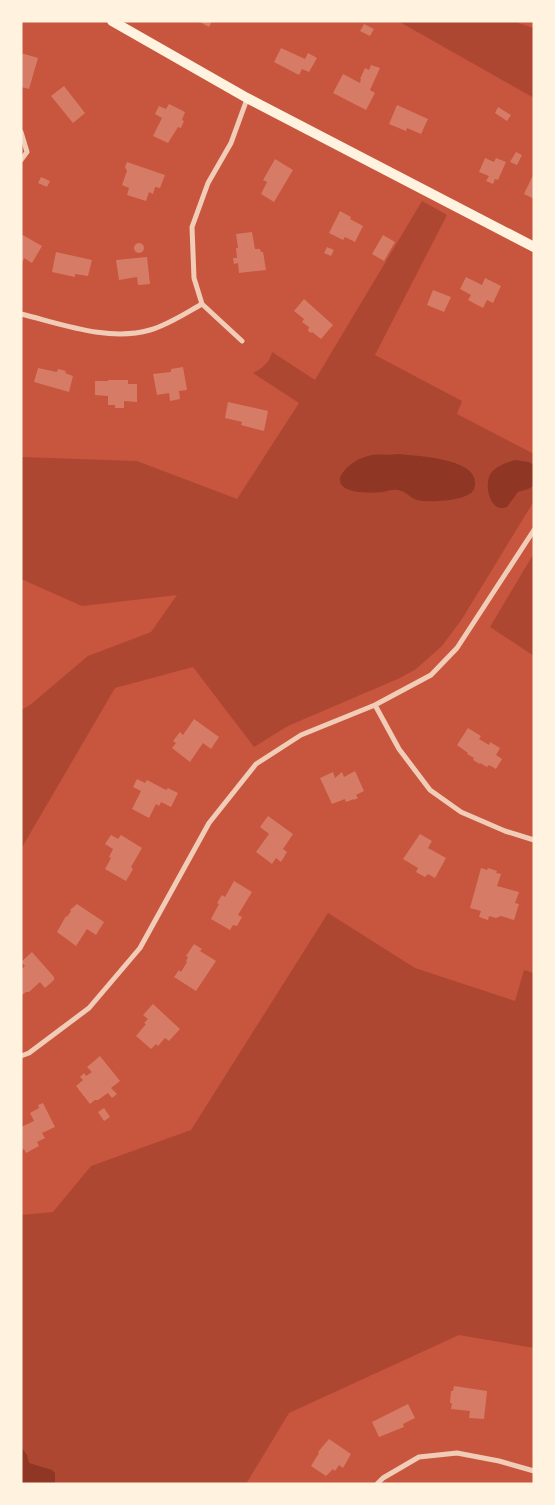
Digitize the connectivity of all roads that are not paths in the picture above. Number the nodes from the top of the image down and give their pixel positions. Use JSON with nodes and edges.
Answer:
{"nodes":[{"id":1,"x":112,"y":21,"type":"edge"},
{"id":2,"x":247,"y":98,"type":"junction"},
{"id":3,"x":21,"y":132,"type":"edge"},
{"id":4,"x":21,"y":160,"type":"edge"},
{"id":5,"x":534,"y":247,"type":"edge"},
{"id":6,"x":202,"y":304,"type":"junction"},
{"id":7,"x":21,"y":314,"type":"edge"},
{"id":8,"x":242,"y":341,"type":"dead end"},
{"id":9,"x":534,"y":530,"type":"edge"},
{"id":10,"x":375,"y":705,"type":"junction"},
{"id":11,"x":534,"y":840,"type":"edge"},
{"id":12,"x":21,"y":1056,"type":"edge"},
{"id":13,"x":534,"y":1471,"type":"edge"},
{"id":14,"x":377,"y":1484,"type":"edge"}],
"edges":[{"from":1,"to":2,"type":"main road"},
{"from":2,"to":5,"type":"main road"},
{"from":2,"to":6,"type":"street"},
{"from":3,"to":4,"type":"street"},
{"from":6,"to":7,"type":"street"},
{"from":6,"to":8,"type":"street"},
{"from":9,"to":10,"type":"street"},
{"from":10,"to":11,"type":"street"},
{"from":10,"to":12,"type":"street"},
{"from":13,"to":14,"type":"street"}]}
